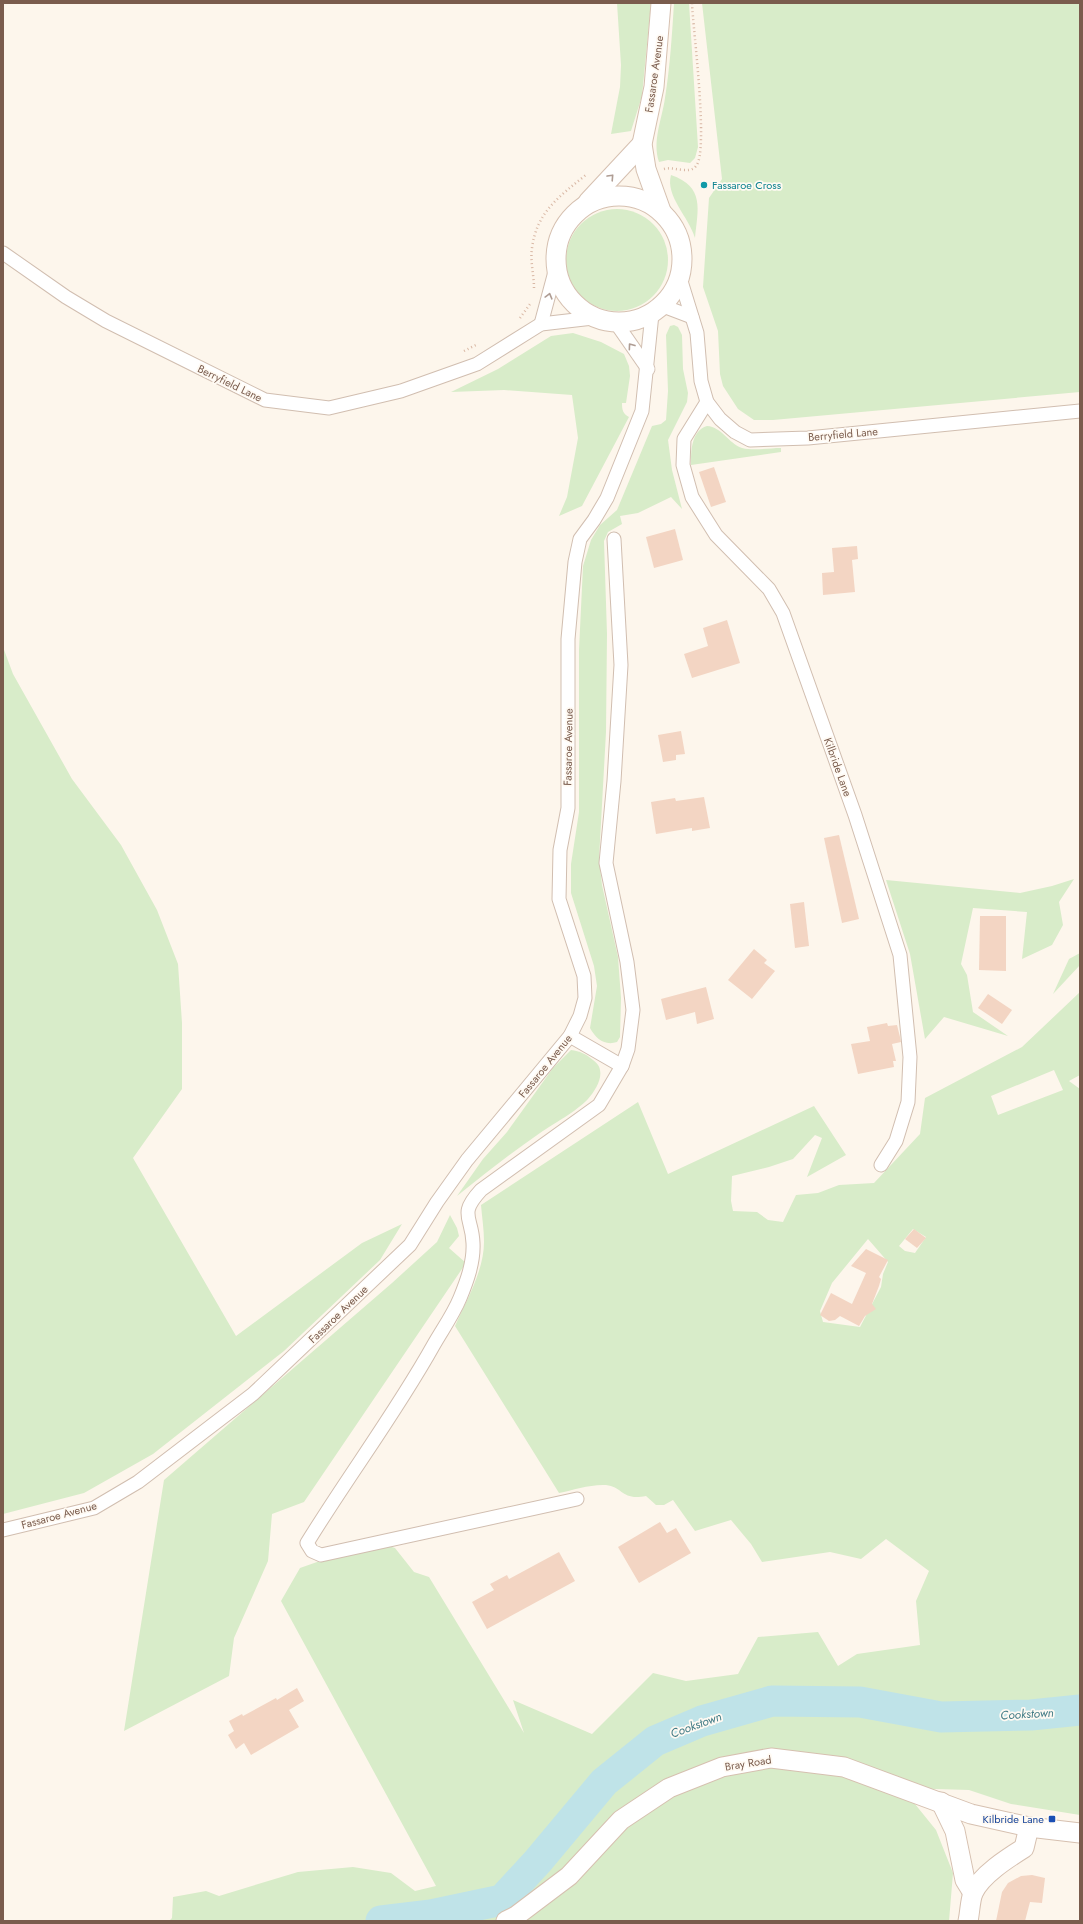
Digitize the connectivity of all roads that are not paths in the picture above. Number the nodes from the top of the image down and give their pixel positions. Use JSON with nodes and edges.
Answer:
{"nodes":[{"id":1,"x":661,"y":3,"type":"edge"},
{"id":2,"x":642,"y":144,"type":"junction"},
{"id":3,"x":585,"y":206,"type":"junction"},
{"id":4,"x":662,"y":211,"type":"junction"},
{"id":5,"x":3,"y":253,"type":"edge"},
{"id":6,"x":556,"y":268,"type":"junction"},
{"id":7,"x":680,"y":278,"type":"junction"},
{"id":8,"x":657,"y":310,"type":"junction"},
{"id":9,"x":692,"y":317,"type":"junction"},
{"id":10,"x":593,"y":318,"type":"junction"},
{"id":11,"x":616,"y":323,"type":"junction"},
{"id":12,"x":541,"y":324,"type":"junction"},
{"id":13,"x":648,"y":369,"type":"junction"},
{"id":14,"x":707,"y":402,"type":"junction"},
{"id":15,"x":1080,"y":411,"type":"edge"},
{"id":16,"x":614,"y":539,"type":"dead end"},
{"id":17,"x":570,"y":1036,"type":"junction"},
{"id":18,"x":622,"y":1066,"type":"junction"},
{"id":19,"x":881,"y":1164,"type":"dead end"},
{"id":20,"x":577,"y":1499,"type":"dead end"},
{"id":21,"x":3,"y":1530,"type":"edge"},
{"id":22,"x":941,"y":1802,"type":"junction"},
{"id":23,"x":1030,"y":1827,"type":"junction"},
{"id":24,"x":1080,"y":1833,"type":"edge"},
{"id":25,"x":973,"y":1893,"type":"junction"},
{"id":26,"x":506,"y":1921,"type":"edge"},
{"id":27,"x":968,"y":1921,"type":"edge"}],
"edges":[{"from":1,"to":2,"type":"street","name":"Fassaroe Avenue"},
{"from":3,"to":2,"type":"street","one_way":true},
{"from":2,"to":4,"type":"street"},
{"from":3,"to":4,"type":"street"},
{"from":3,"to":6,"type":"street"},
{"from":4,"to":7,"type":"street"},
{"from":5,"to":12,"type":"street","name":"Berryfield Lane"},
{"from":6,"to":10,"type":"street"},
{"from":12,"to":6,"type":"street","one_way":true},
{"from":7,"to":8,"type":"street"},
{"from":7,"to":9,"type":"street","name":"Berryfield Lane"},
{"from":8,"to":9,"type":"street"},
{"from":8,"to":11,"type":"street"},
{"from":8,"to":13,"type":"street","name":"Fassaroe Avenue"},
{"from":9,"to":14,"type":"street","name":"Berryfield Lane"},
{"from":10,"to":11,"type":"street"},
{"from":10,"to":12,"type":"street","name":"Berryfield Lane"},
{"from":13,"to":11,"type":"street","one_way":true},
{"from":13,"to":17,"type":"street","name":"Fassaroe Avenue"},
{"from":14,"to":15,"type":"street","name":"Berryfield Lane"},
{"from":14,"to":19,"type":"street","name":"Kilbride Lane"},
{"from":16,"to":18,"type":"street"},
{"from":17,"to":18,"type":"street"},
{"from":17,"to":21,"type":"street","name":"Fassaroe Avenue"},
{"from":18,"to":20,"type":"street"},
{"from":22,"to":23,"type":"street","name":"Bray Road"},
{"from":22,"to":25,"type":"street"},
{"from":22,"to":26,"type":"street","name":"Bray Road"},
{"from":23,"to":24,"type":"street","name":"Bray Road"},
{"from":23,"to":25,"type":"street"},
{"from":25,"to":27,"type":"street"}]}
